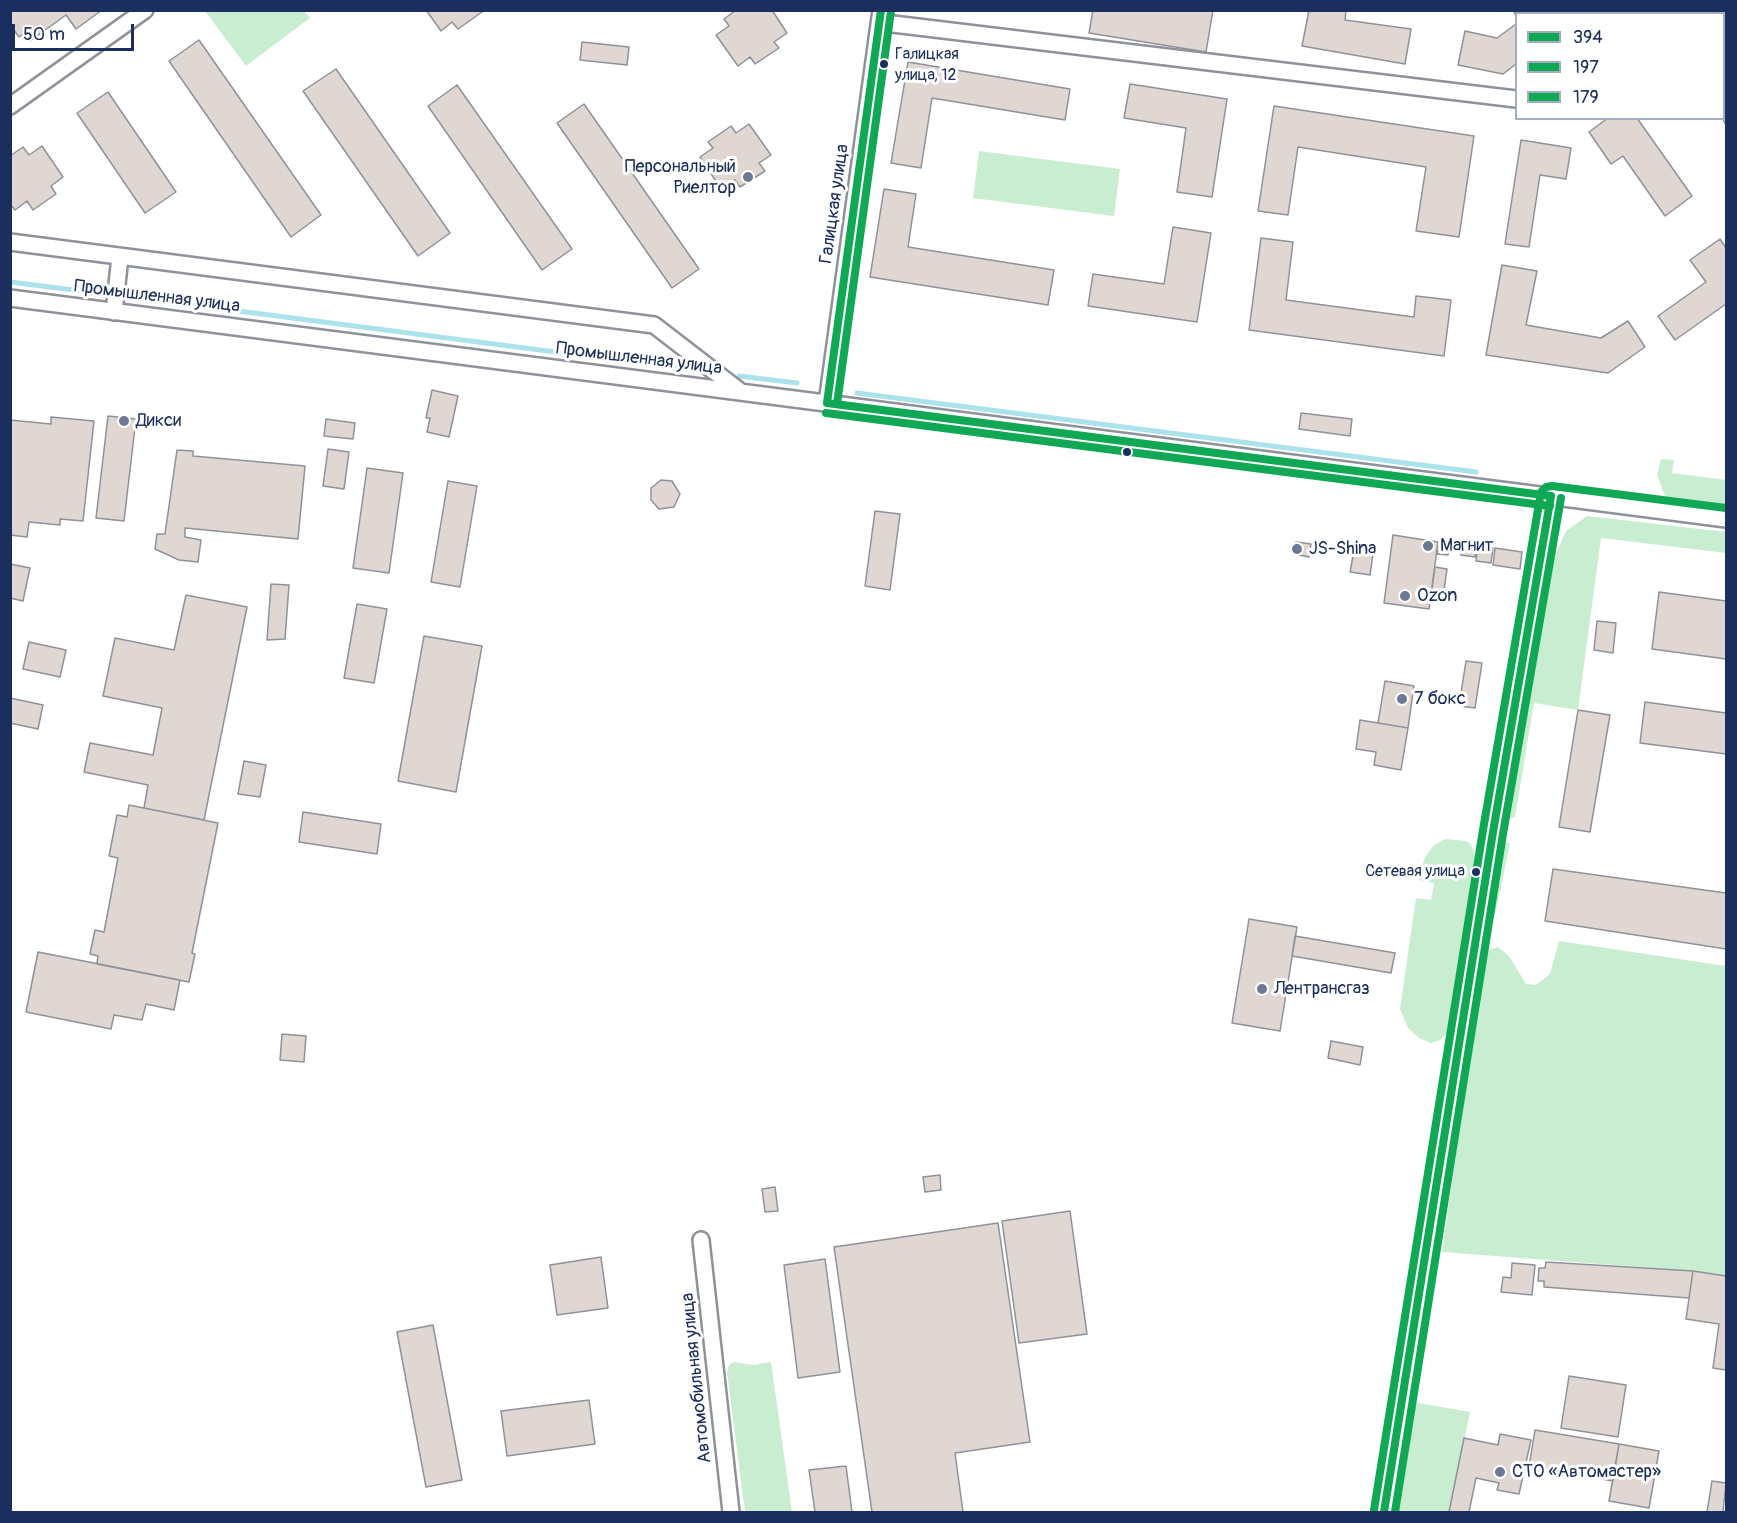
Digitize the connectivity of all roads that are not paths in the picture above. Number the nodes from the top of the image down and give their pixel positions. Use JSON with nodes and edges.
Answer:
{"nodes":[{"id":1,"x":145,"y":10,"type":"edge"},
{"id":2,"x":881,"y":10,"type":"edge"},
{"id":3,"x":893,"y":24,"type":"dead end"},
{"id":4,"x":1515,"y":99,"type":"edge"},
{"id":5,"x":10,"y":106,"type":"edge"},
{"id":6,"x":10,"y":242,"type":"edge"},
{"id":7,"x":120,"y":257,"type":"junction"},
{"id":8,"x":10,"y":298,"type":"edge"},
{"id":9,"x":114,"y":312,"type":"junction"},
{"id":10,"x":741,"y":392,"type":"junction"},
{"id":11,"x":827,"y":403,"type":"junction"},
{"id":12,"x":1551,"y":496,"type":"junction"},
{"id":13,"x":1726,"y":519,"type":"edge"},
{"id":14,"x":701,"y":1240,"type":"dead end"},
{"id":15,"x":731,"y":1512,"type":"edge"},
{"id":16,"x":1384,"y":1512,"type":"edge"}],
"edges":[{"from":1,"to":5,"type":"street"},
{"from":2,"to":11,"type":"street","name":"Галицкая улица"},
{"from":3,"to":4,"type":"street"},
{"from":6,"to":7,"type":"street"},
{"from":7,"to":9,"type":"street"},
{"from":7,"to":10,"type":"street"},
{"from":8,"to":9,"type":"street","name":"Промышленная улица"},
{"from":9,"to":10,"type":"street","name":"Промышленная улица"},
{"from":10,"to":11,"type":"street","name":"Промышленная улица"},
{"from":11,"to":12,"type":"street","name":"Промышленная улица"},
{"from":12,"to":13,"type":"street","name":"Промышленная улица"},
{"from":12,"to":16,"type":"street"},
{"from":14,"to":15,"type":"street","name":"Автомобильная улица"}]}
